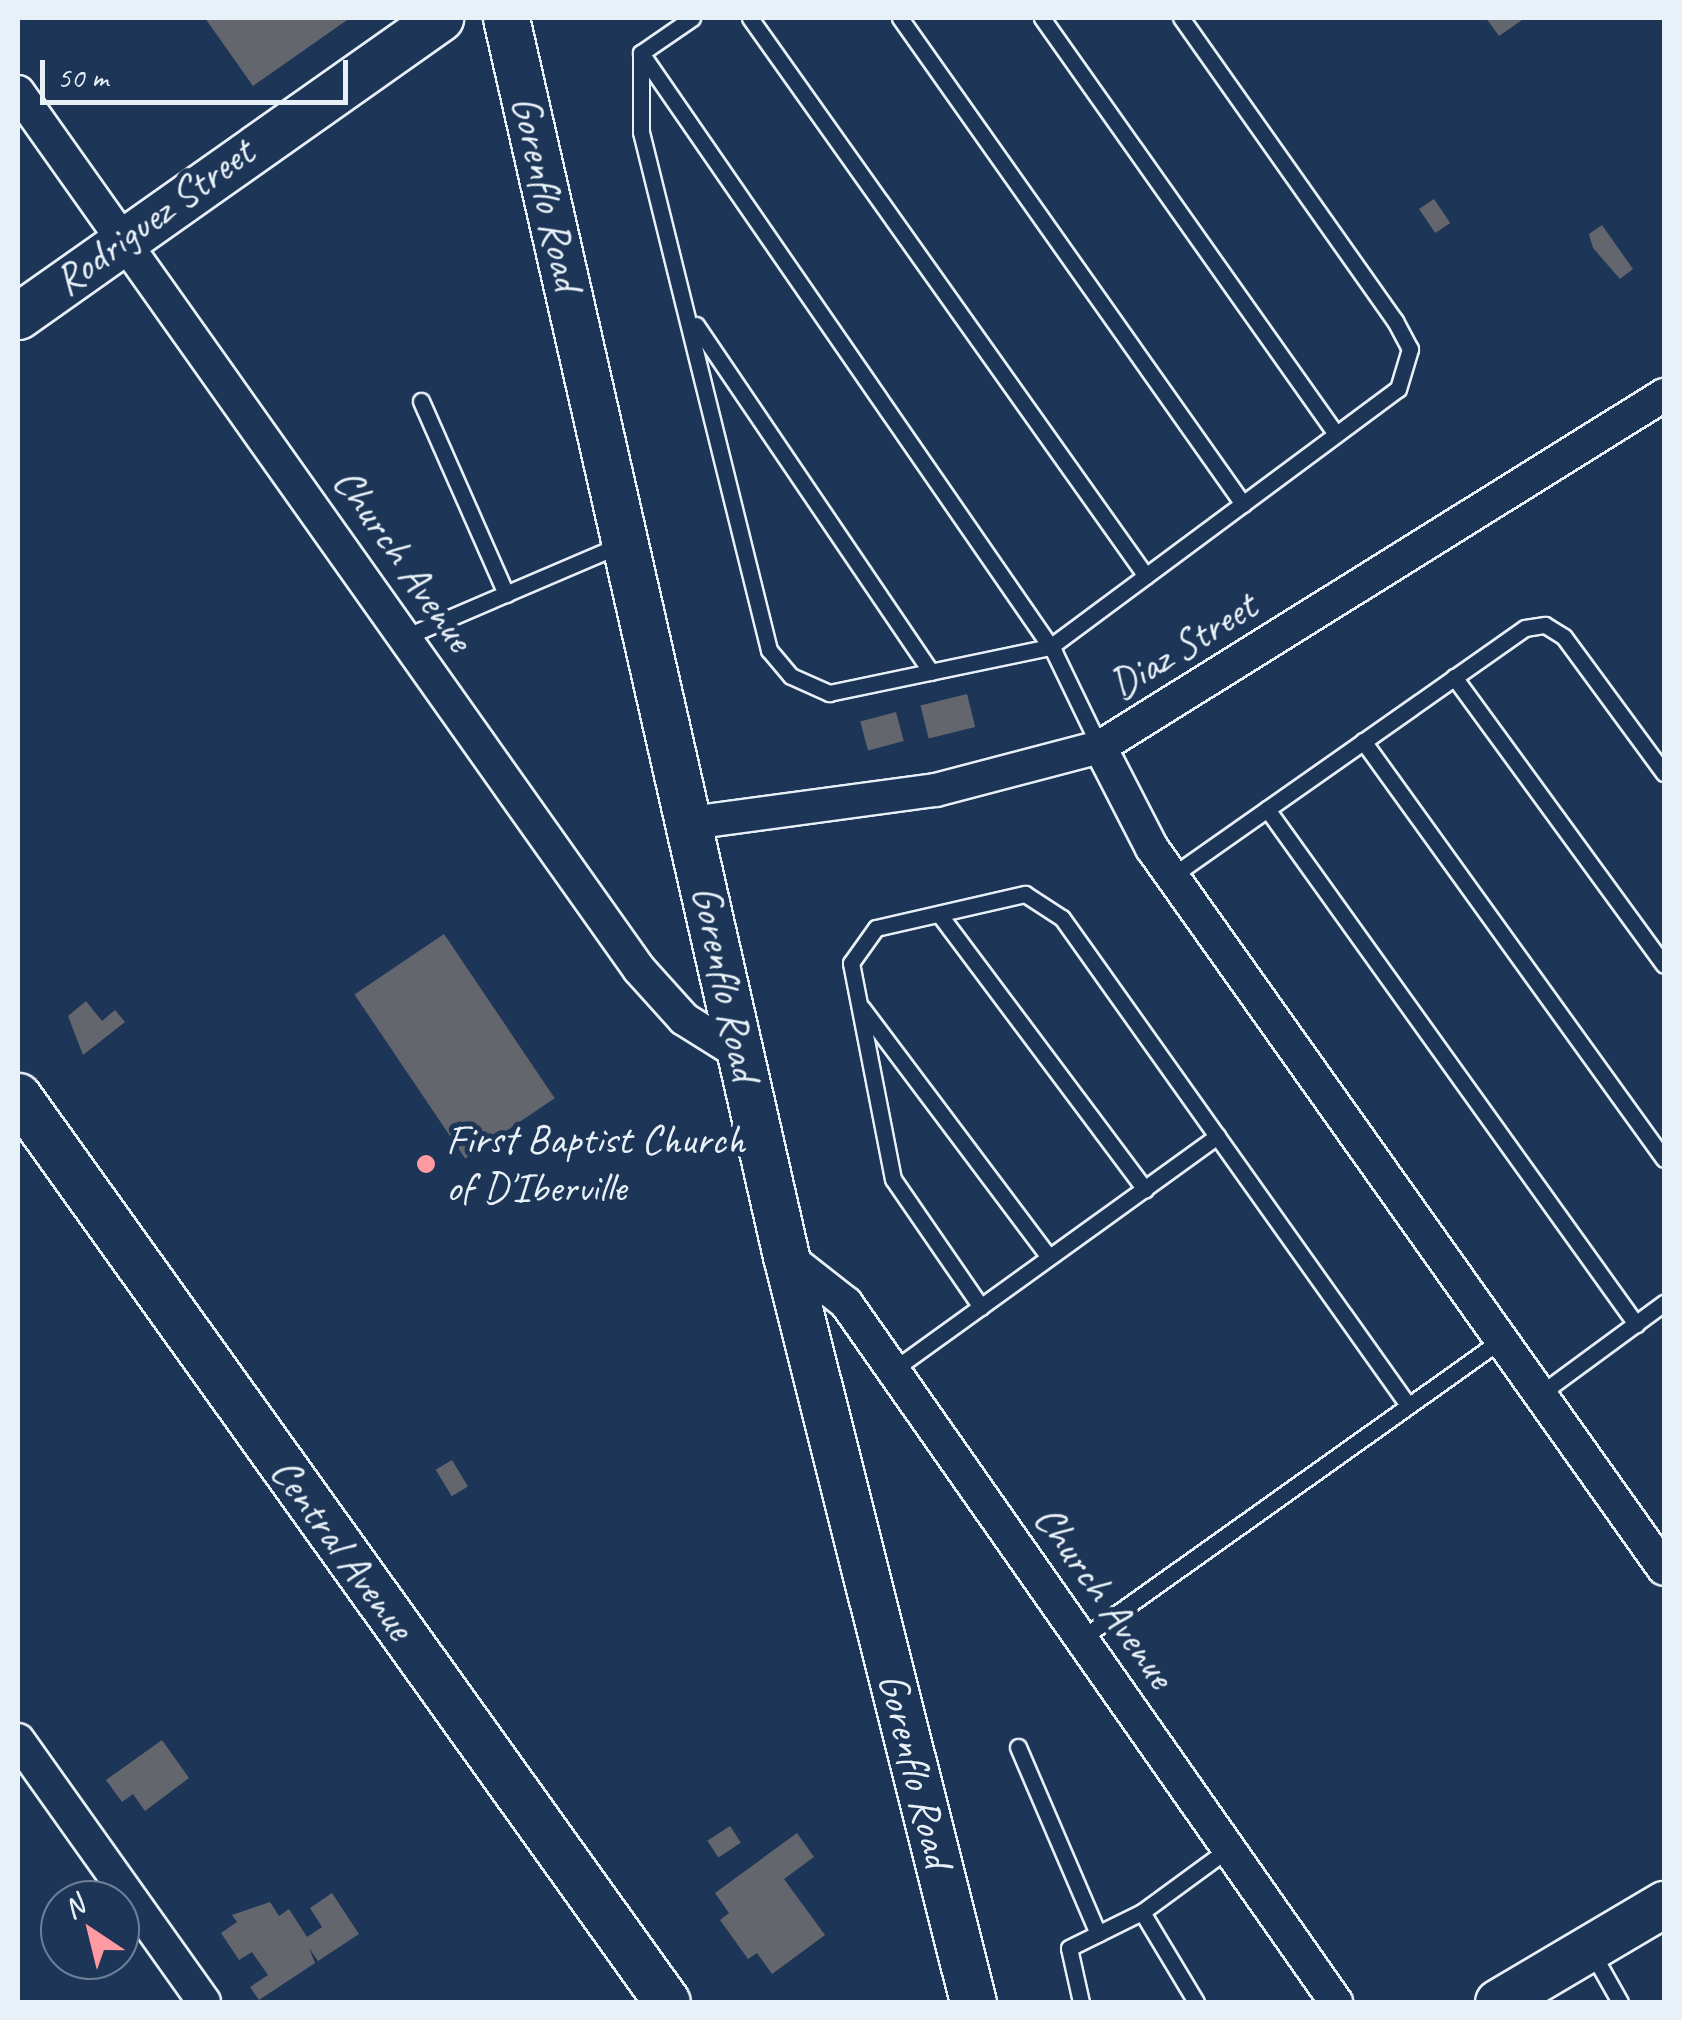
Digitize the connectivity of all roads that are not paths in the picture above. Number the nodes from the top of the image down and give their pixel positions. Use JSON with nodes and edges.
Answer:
{"nodes":[{"id":1,"x":506,"y":18,"type":"edge"},
{"id":2,"x":692,"y":18,"type":"edge"},
{"id":3,"x":750,"y":18,"type":"edge"},
{"id":4,"x":900,"y":18,"type":"edge"},
{"id":5,"x":1042,"y":18,"type":"edge"},
{"id":6,"x":1182,"y":18,"type":"edge"},
{"id":7,"x":419,"y":24,"type":"edge"},
{"id":8,"x":641,"y":53,"type":"junction"},
{"id":9,"x":18,"y":92,"type":"edge"},
{"id":10,"x":121,"y":236,"type":"junction"},
{"id":11,"x":18,"y":316,"type":"edge"},
{"id":12,"x":691,"y":318,"type":"junction"},
{"id":13,"x":1664,"y":395,"type":"edge"},
{"id":14,"x":421,"y":401,"type":"dead end"},
{"id":15,"x":1336,"y":434,"type":"junction"},
{"id":16,"x":1243,"y":504,"type":"junction"},
{"id":17,"x":626,"y":542,"type":"junction"},
{"id":18,"x":1146,"y":576,"type":"junction"},
{"id":19,"x":506,"y":594,"type":"junction"},
{"id":20,"x":405,"y":637,"type":"junction"},
{"id":21,"x":1050,"y":647,"type":"junction"},
{"id":22,"x":931,"y":672,"type":"junction"},
{"id":23,"x":1454,"y":677,"type":"junction"},
{"id":24,"x":1363,"y":741,"type":"junction"},
{"id":25,"x":1100,"y":748,"type":"junction"},
{"id":26,"x":1664,"y":773,"type":"edge"},
{"id":27,"x":1267,"y":809,"type":"junction"},
{"id":28,"x":691,"y":823,"type":"junction"},
{"id":29,"x":1172,"y":876,"type":"junction"},
{"id":30,"x":939,"y":914,"type":"junction"},
{"id":31,"x":1664,"y":965,"type":"edge"},
{"id":32,"x":858,"y":1003,"type":"junction"},
{"id":33,"x":740,"y":1054,"type":"junction"},
{"id":34,"x":18,"y":1096,"type":"edge"},
{"id":35,"x":1217,"y":1136,"type":"junction"},
{"id":36,"x":1664,"y":1159,"type":"edge"},
{"id":37,"x":1145,"y":1189,"type":"junction"},
{"id":38,"x":786,"y":1256,"type":"junction"},
{"id":39,"x":1049,"y":1258,"type":"junction"},
{"id":40,"x":1664,"y":1303,"type":"edge"},
{"id":41,"x":981,"y":1307,"type":"junction"},
{"id":42,"x":1636,"y":1324,"type":"junction"},
{"id":43,"x":1502,"y":1340,"type":"junction"},
{"id":44,"x":892,"y":1370,"type":"junction"},
{"id":45,"x":1540,"y":1394,"type":"junction"},
{"id":46,"x":1408,"y":1405,"type":"junction"},
{"id":47,"x":1664,"y":1570,"type":"edge"},
{"id":48,"x":1082,"y":1639,"type":"junction"},
{"id":49,"x":18,"y":1740,"type":"edge"},
{"id":50,"x":1018,"y":1747,"type":"dead end"},
{"id":51,"x":1228,"y":1849,"type":"junction"},
{"id":52,"x":1664,"y":1904,"type":"edge"},
{"id":53,"x":1142,"y":1912,"type":"junction"},
{"id":54,"x":1098,"y":1934,"type":"junction"},
{"id":55,"x":1590,"y":1948,"type":"junction"},
{"id":56,"x":204,"y":2002,"type":"edge"},
{"id":57,"x":667,"y":2002,"type":"edge"},
{"id":58,"x":973,"y":2002,"type":"edge"},
{"id":59,"x":1081,"y":2002,"type":"edge"},
{"id":60,"x":1196,"y":2002,"type":"edge"},
{"id":61,"x":1336,"y":2002,"type":"edge"},
{"id":62,"x":1498,"y":2002,"type":"edge"},
{"id":63,"x":1620,"y":2002,"type":"edge"}],
"edges":[{"from":1,"to":17,"type":"street","name":"Gorenflo Road"},
{"from":2,"to":8,"type":"lane"},
{"from":3,"to":18,"type":"lane"},
{"from":4,"to":16,"type":"lane"},
{"from":5,"to":15,"type":"lane"},
{"from":6,"to":15,"type":"lane"},
{"from":7,"to":10,"type":"street","name":"Rodriguez Street"},
{"from":8,"to":12,"type":"lane"},
{"from":8,"to":21,"type":"lane"},
{"from":9,"to":10,"type":"street","name":"Church Avenue"},
{"from":10,"to":11,"type":"street","name":"Rodriguez Street"},
{"from":10,"to":20,"type":"street","name":"Church Avenue"},
{"from":12,"to":22,"type":"lane"},
{"from":12,"to":22,"type":"lane"},
{"from":13,"to":25,"type":"street","name":"Diaz Street"},
{"from":14,"to":19,"type":"lane"},
{"from":15,"to":16,"type":"lane"},
{"from":16,"to":18,"type":"lane"},
{"from":17,"to":19,"type":"lane"},
{"from":17,"to":28,"type":"street","name":"Gorenflo Road"},
{"from":18,"to":21,"type":"lane"},
{"from":19,"to":20,"type":"lane"},
{"from":20,"to":33,"type":"street","name":"Church Avenue"},
{"from":21,"to":22,"type":"lane"},
{"from":21,"to":25,"type":"lane"},
{"from":23,"to":24,"type":"lane"},
{"from":23,"to":26,"type":"lane"},
{"from":23,"to":31,"type":"lane"},
{"from":24,"to":27,"type":"lane"},
{"from":24,"to":36,"type":"lane"},
{"from":25,"to":28,"type":"street","name":"Diaz Street"},
{"from":25,"to":29,"type":"street"},
{"from":27,"to":29,"type":"lane"},
{"from":27,"to":42,"type":"lane"},
{"from":28,"to":33,"type":"street","name":"Gorenflo Road"},
{"from":29,"to":43,"type":"street"},
{"from":30,"to":32,"type":"lane"},
{"from":30,"to":35,"type":"lane"},
{"from":30,"to":37,"type":"lane"},
{"from":32,"to":39,"type":"lane"},
{"from":32,"to":41,"type":"lane"},
{"from":33,"to":38,"type":"street","name":"Gorenflo Road"},
{"from":34,"to":57,"type":"street","name":"Central Avenue"},
{"from":35,"to":37,"type":"lane"},
{"from":35,"to":46,"type":"lane"},
{"from":37,"to":39,"type":"lane"},
{"from":38,"to":44,"type":"street","name":"Church Avenue"},
{"from":38,"to":58,"type":"street","name":"Gorenflo Road"},
{"from":39,"to":41,"type":"lane"},
{"from":40,"to":42,"type":"lane"},
{"from":41,"to":44,"type":"lane"},
{"from":42,"to":45,"type":"lane"},
{"from":43,"to":45,"type":"street"},
{"from":43,"to":46,"type":"lane"},
{"from":44,"to":48,"type":"street","name":"Church Avenue"},
{"from":45,"to":47,"type":"street"},
{"from":46,"to":48,"type":"lane"},
{"from":48,"to":51,"type":"street","name":"Church Avenue"},
{"from":49,"to":56,"type":"street"},
{"from":50,"to":54,"type":"lane"},
{"from":51,"to":53,"type":"lane"},
{"from":51,"to":61,"type":"street","name":"Church Avenue"},
{"from":52,"to":55,"type":"street"},
{"from":53,"to":54,"type":"lane"},
{"from":53,"to":60,"type":"lane"},
{"from":54,"to":59,"type":"lane"},
{"from":55,"to":62,"type":"street"},
{"from":55,"to":63,"type":"lane"}]}
